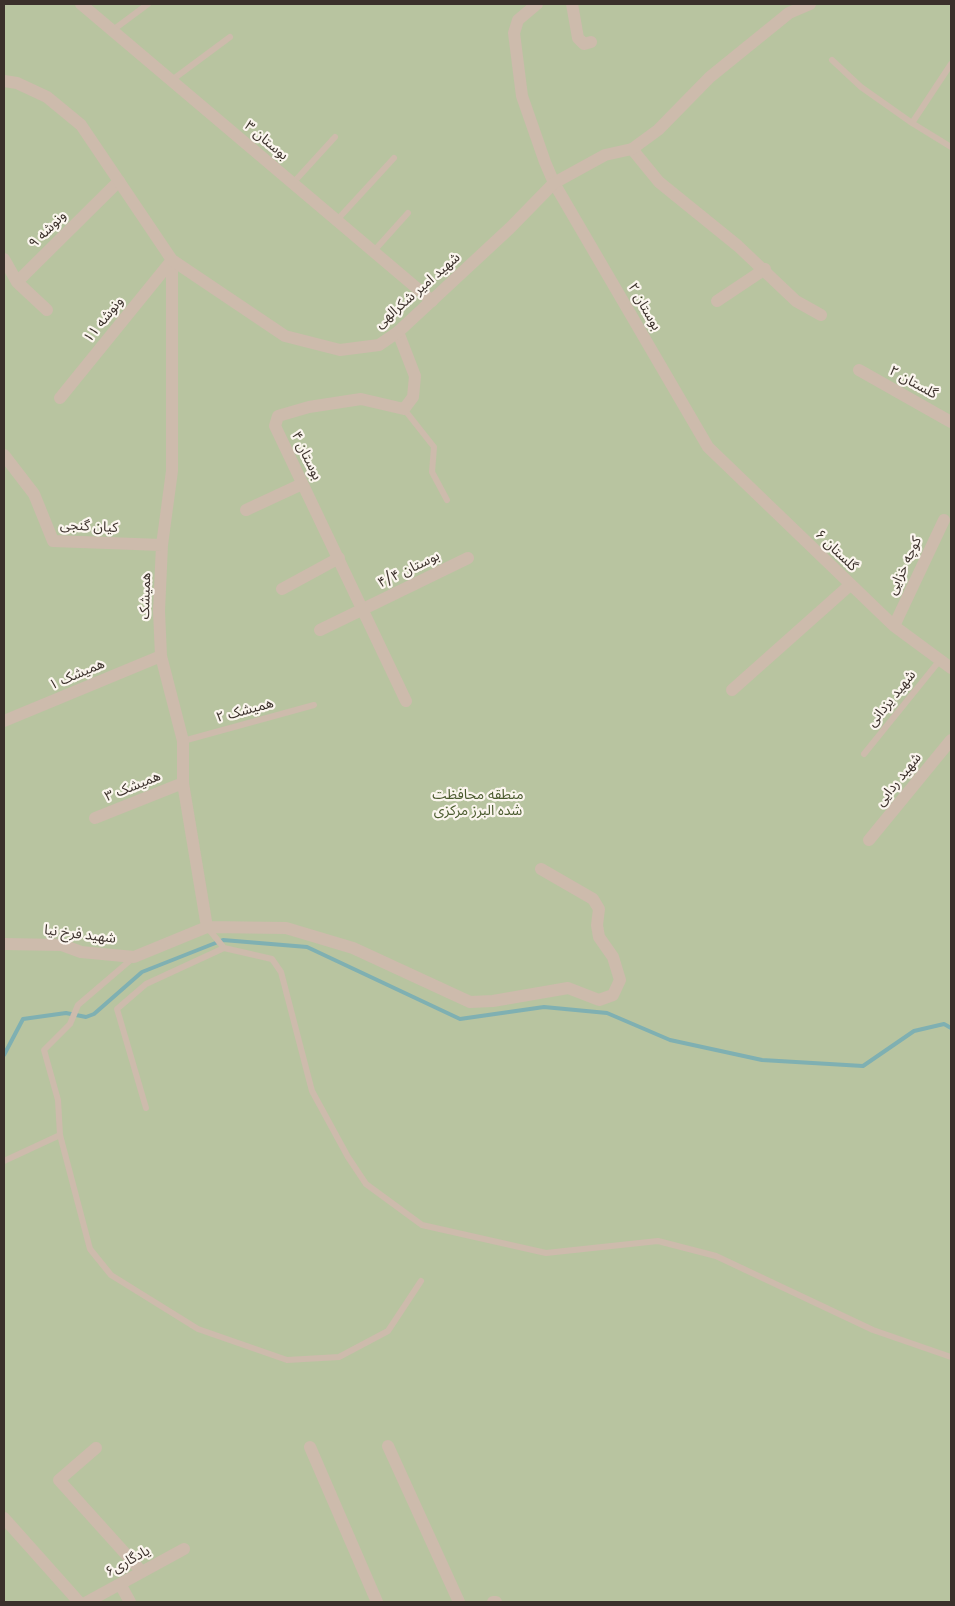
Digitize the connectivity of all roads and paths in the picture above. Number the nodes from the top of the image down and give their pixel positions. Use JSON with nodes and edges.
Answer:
{"nodes":[{"id":1,"x":81,"y":4,"type":"edge"},
{"id":2,"x":148,"y":4,"type":"edge"},
{"id":3,"x":537,"y":4,"type":"edge"},
{"id":4,"x":572,"y":4,"type":"edge"},
{"id":5,"x":810,"y":4,"type":"edge"},
{"id":6,"x":113,"y":30,"type":"junction"},
{"id":7,"x":230,"y":37,"type":"dead end"},
{"id":8,"x":591,"y":42,"type":"dead end"},
{"id":9,"x":832,"y":60,"type":"dead end"},
{"id":10,"x":951,"y":64,"type":"edge"},
{"id":11,"x":172,"y":80,"type":"junction"},
{"id":12,"x":4,"y":81,"type":"edge"},
{"id":13,"x":912,"y":123,"type":"junction"},
{"id":14,"x":335,"y":137,"type":"dead end"},
{"id":15,"x":951,"y":147,"type":"edge"},
{"id":16,"x":632,"y":149,"type":"junction"},
{"id":17,"x":394,"y":158,"type":"dead end"},
{"id":18,"x":119,"y":181,"type":"junction"},
{"id":19,"x":554,"y":183,"type":"junction"},
{"id":20,"x":293,"y":184,"type":"junction"},
{"id":21,"x":408,"y":213,"type":"dead end"},
{"id":22,"x":336,"y":220,"type":"junction"},
{"id":23,"x":373,"y":252,"type":"junction"},
{"id":24,"x":4,"y":259,"type":"edge"},
{"id":25,"x":172,"y":260,"type":"junction"},
{"id":26,"x":765,"y":269,"type":"junction"},
{"id":27,"x":17,"y":282,"type":"junction"},
{"id":28,"x":432,"y":301,"type":"junction"},
{"id":29,"x":717,"y":301,"type":"dead end"},
{"id":30,"x":47,"y":310,"type":"dead end"},
{"id":31,"x":821,"y":315,"type":"dead end"},
{"id":32,"x":398,"y":332,"type":"junction"},
{"id":33,"x":860,"y":370,"type":"dead end"},
{"id":34,"x":60,"y":398,"type":"dead end"},
{"id":35,"x":404,"y":409,"type":"junction"},
{"id":36,"x":951,"y":422,"type":"edge"},
{"id":37,"x":708,"y":447,"type":"joint"},
{"id":38,"x":4,"y":455,"type":"edge"},
{"id":39,"x":302,"y":484,"type":"junction"},
{"id":40,"x":447,"y":500,"type":"dead end"},
{"id":41,"x":246,"y":510,"type":"dead end"},
{"id":42,"x":944,"y":520,"type":"dead end"},
{"id":43,"x":162,"y":545,"type":"junction"},
{"id":44,"x":339,"y":558,"type":"junction"},
{"id":45,"x":468,"y":558,"type":"dead end"},
{"id":46,"x":850,"y":585,"type":"junction"},
{"id":47,"x":282,"y":589,"type":"dead end"},
{"id":48,"x":363,"y":609,"type":"junction"},
{"id":49,"x":894,"y":626,"type":"junction"},
{"id":50,"x":320,"y":630,"type":"dead end"},
{"id":51,"x":161,"y":656,"type":"junction"},
{"id":52,"x":940,"y":660,"type":"junction"},
{"id":53,"x":951,"y":668,"type":"edge"},
{"id":54,"x":732,"y":690,"type":"dead end"},
{"id":55,"x":406,"y":701,"type":"dead end"},
{"id":56,"x":314,"y":705,"type":"dead end"},
{"id":57,"x":4,"y":721,"type":"edge"},
{"id":58,"x":951,"y":740,"type":"edge"},
{"id":59,"x":183,"y":741,"type":"junction"},
{"id":60,"x":864,"y":754,"type":"dead end"},
{"id":61,"x":182,"y":783,"type":"junction"},
{"id":62,"x":95,"y":818,"type":"dead end"},
{"id":63,"x":869,"y":840,"type":"dead end"},
{"id":64,"x":541,"y":869,"type":"dead end"},
{"id":65,"x":210,"y":931,"type":"junction"},
{"id":66,"x":4,"y":944,"type":"edge"},
{"id":67,"x":224,"y":948,"type":"junction"},
{"id":68,"x":134,"y":957,"type":"junction"},
{"id":69,"x":146,"y":1108,"type":"dead end"},
{"id":70,"x":60,"y":1135,"type":"junction"},
{"id":71,"x":4,"y":1161,"type":"edge"},
{"id":72,"x":420,"y":1281,"type":"dead end"},
{"id":73,"x":951,"y":1357,"type":"edge"},
{"id":74,"x":388,"y":1446,"type":"dead end"},
{"id":75,"x":310,"y":1447,"type":"dead end"},
{"id":76,"x":96,"y":1448,"type":"dead end"},
{"id":77,"x":4,"y":1518,"type":"edge"},
{"id":78,"x":184,"y":1549,"type":"dead end"},
{"id":79,"x":142,"y":1572,"type":"junction"},
{"id":80,"x":120,"y":1584,"type":"junction"},
{"id":81,"x":79,"y":1602,"type":"edge"},
{"id":82,"x":87,"y":1602,"type":"edge"},
{"id":83,"x":130,"y":1602,"type":"edge"},
{"id":84,"x":377,"y":1602,"type":"edge"},
{"id":85,"x":458,"y":1602,"type":"edge"}],
"edges":[{"from":1,"to":6,"type":"street","name":"بوستان ۳"},
{"from":2,"to":6,"type":"lane"},
{"from":3,"to":19,"type":"street","name":"بوستان ۲"},
{"from":4,"to":8,"type":"street"},
{"from":5,"to":16,"type":"street","name":"شهید امیر شکرالهی"},
{"from":6,"to":11,"type":"street","name":"بوستان ۳"},
{"from":7,"to":11,"type":"lane"},
{"from":9,"to":13,"type":"lane"},
{"from":10,"to":13,"type":"lane"},
{"from":11,"to":20,"type":"street","name":"بوستان ۳"},
{"from":12,"to":18,"type":"street","name":"شهید امیر شکرالهی"},
{"from":13,"to":15,"type":"lane"},
{"from":14,"to":20,"type":"lane"},
{"from":16,"to":19,"type":"street","name":"شهید امیر شکرالهی"},
{"from":16,"to":26,"type":"street"},
{"from":17,"to":22,"type":"lane"},
{"from":18,"to":25,"type":"street","name":"شهید امیر شکرالهی"},
{"from":18,"to":27,"type":"street","name":"ونوشه ۹"},
{"from":19,"to":28,"type":"street","name":"شهید امیر شکرالهی"},
{"from":19,"to":37,"type":"street","name":"بوستان ۲"},
{"from":20,"to":22,"type":"street","name":"بوستان ۳"},
{"from":21,"to":23,"type":"lane"},
{"from":22,"to":23,"type":"street","name":"بوستان ۳"},
{"from":23,"to":28,"type":"street","name":"بوستان ۳"},
{"from":24,"to":27,"type":"street"},
{"from":25,"to":32,"type":"street","name":"شهید امیر شکرالهی"},
{"from":25,"to":34,"type":"street","name":"ونوشه ۱۱"},
{"from":25,"to":43,"type":"street","name":"همیشک"},
{"from":26,"to":29,"type":"street"},
{"from":26,"to":31,"type":"street"},
{"from":27,"to":30,"type":"street"},
{"from":28,"to":32,"type":"street","name":"شهید امیر شکرالهی"},
{"from":32,"to":35,"type":"street"},
{"from":33,"to":36,"type":"street","name":"گلستان ۲"},
{"from":35,"to":39,"type":"street","name":"بوستان ۴"},
{"from":35,"to":40,"type":"lane"},
{"from":37,"to":46,"type":"street","name":"گلستان ۶"},
{"from":38,"to":43,"type":"street","name":"کیان گنجی"},
{"from":39,"to":41,"type":"street"},
{"from":39,"to":44,"type":"street","name":"بوستان ۴"},
{"from":42,"to":49,"type":"street","name":"کوچه خزایی"},
{"from":43,"to":51,"type":"street","name":"همیشک"},
{"from":44,"to":47,"type":"street"},
{"from":44,"to":48,"type":"street","name":"بوستان ۴"},
{"from":45,"to":48,"type":"street","name":"بوستان ۴/۴"},
{"from":46,"to":49,"type":"street","name":"گلستان ۶"},
{"from":46,"to":54,"type":"street"},
{"from":48,"to":50,"type":"street","name":"بوستان ۴/۴"},
{"from":48,"to":55,"type":"street","name":"بوستان ۴"},
{"from":49,"to":52,"type":"street","name":"گلستان ۶"},
{"from":51,"to":57,"type":"street","name":"همیشک ۱"},
{"from":51,"to":59,"type":"street","name":"همیشک"},
{"from":52,"to":53,"type":"street","name":"گلستان ۶"},
{"from":52,"to":60,"type":"lane","name":"شهید یزدانی"},
{"from":56,"to":59,"type":"lane","name":"همیشک ۲"},
{"from":58,"to":63,"type":"street","name":"شهید ردایی"},
{"from":59,"to":61,"type":"street","name":"همیشک"},
{"from":61,"to":62,"type":"street","name":"همیشک ۳"},
{"from":61,"to":65,"type":"street","name":"همیشک"},
{"from":64,"to":65,"type":"street"},
{"from":65,"to":67,"type":"lane"},
{"from":65,"to":68,"type":"street","name":"شهید فرخ نیا"},
{"from":66,"to":68,"type":"street","name":"شهید فرخ نیا"},
{"from":67,"to":69,"type":"lane"},
{"from":67,"to":73,"type":"lane"},
{"from":68,"to":70,"type":"lane"},
{"from":70,"to":71,"type":"lane"},
{"from":70,"to":72,"type":"lane"},
{"from":74,"to":85,"type":"street"},
{"from":75,"to":84,"type":"street"},
{"from":76,"to":79,"type":"street"},
{"from":77,"to":81,"type":"street"},
{"from":78,"to":79,"type":"street","name":"یادگاری۶"},
{"from":79,"to":80,"type":"street","name":"یادگاری۶"},
{"from":80,"to":82,"type":"street","name":"یادگاری۶"},
{"from":80,"to":83,"type":"street"}]}
